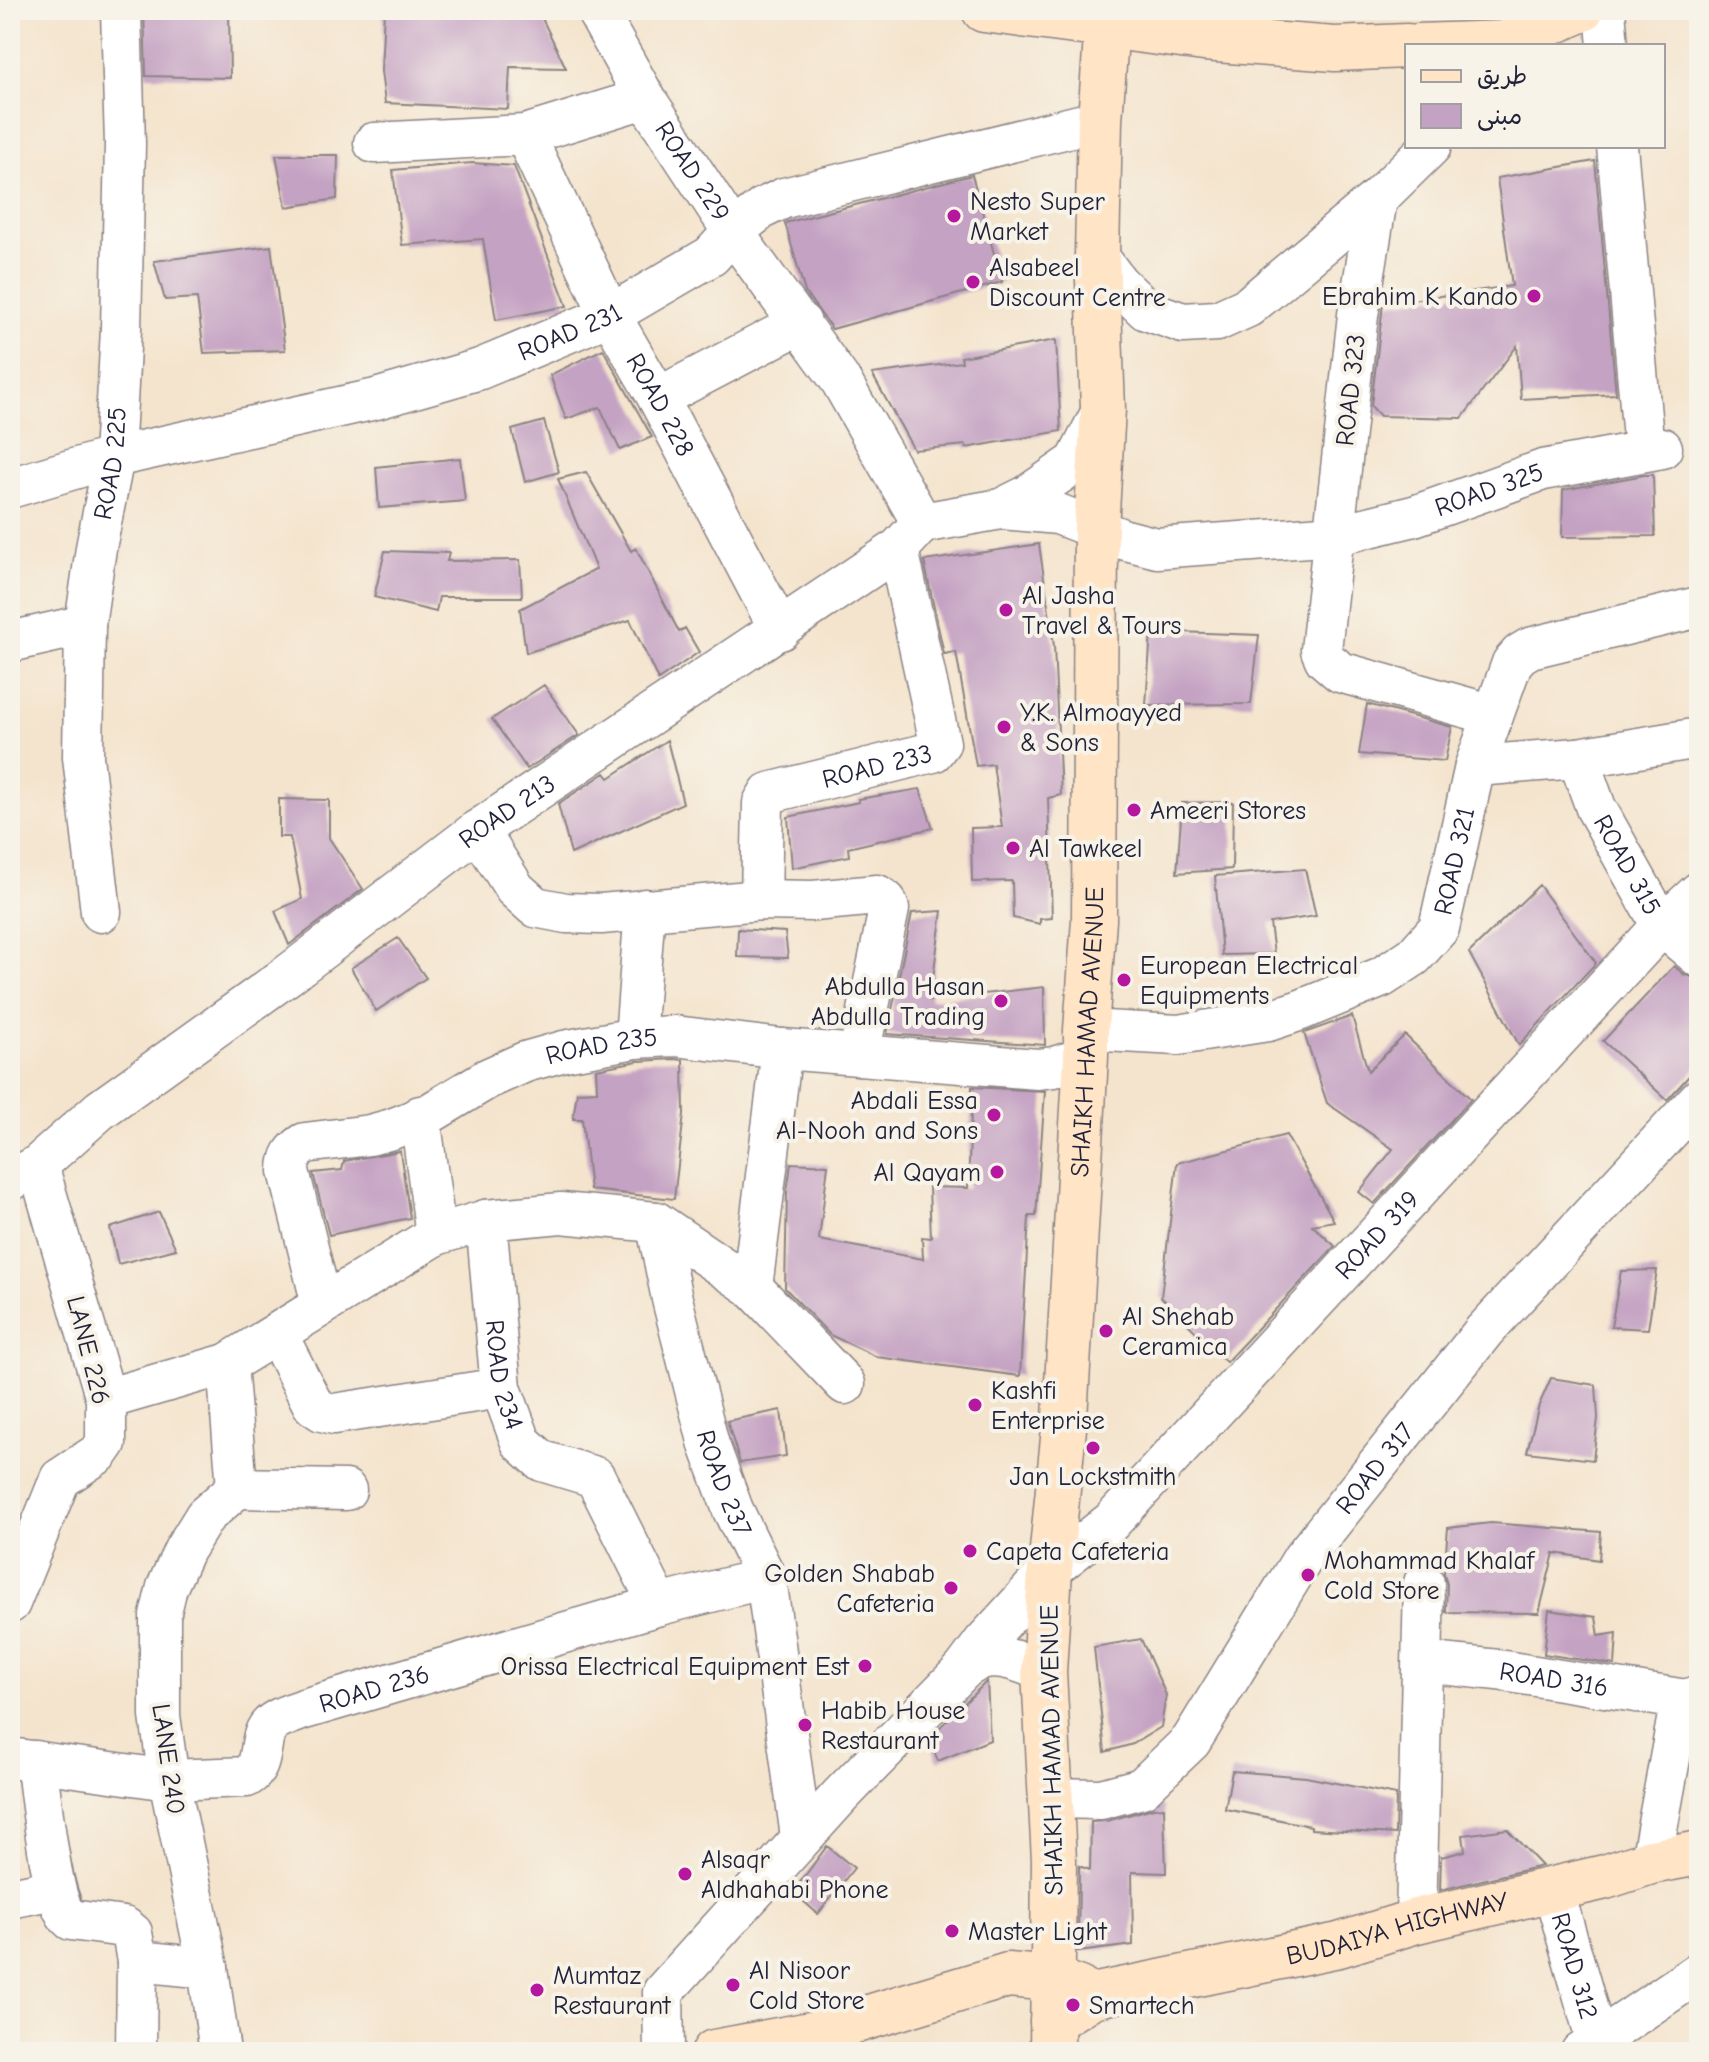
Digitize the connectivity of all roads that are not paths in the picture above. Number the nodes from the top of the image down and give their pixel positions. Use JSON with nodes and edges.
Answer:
{"nodes":[{"id":1,"x":121,"y":10,"type":"edge"},
{"id":2,"x":596,"y":10,"type":"edge"},
{"id":3,"x":984,"y":10,"type":"edge"},
{"id":4,"x":1581,"y":10,"type":"edge"},
{"id":5,"x":1605,"y":10,"type":"edge"},
{"id":6,"x":1109,"y":18,"type":"edge"},
{"id":7,"x":1504,"y":44,"type":"edge"},
{"id":8,"x":1608,"y":44,"type":"edge"},
{"id":9,"x":1405,"y":46,"type":"edge"},
{"id":10,"x":645,"y":98,"type":"junction"},
{"id":11,"x":1100,"y":120,"type":"junction"},
{"id":12,"x":525,"y":135,"type":"junction"},
{"id":13,"x":374,"y":143,"type":"dead end"},
{"id":14,"x":1429,"y":148,"type":"edge"},
{"id":15,"x":1617,"y":148,"type":"edge"},
{"id":16,"x":1377,"y":199,"type":"junction"},
{"id":17,"x":733,"y":232,"type":"junction"},
{"id":18,"x":1097,"y":255,"type":"junction"},
{"id":19,"x":610,"y":315,"type":"junction"},
{"id":20,"x":801,"y":323,"type":"junction"},
{"id":21,"x":658,"y":398,"type":"junction"},
{"id":22,"x":1103,"y":409,"type":"junction"},
{"id":23,"x":114,"y":457,"type":"junction"},
{"id":24,"x":10,"y":488,"type":"edge"},
{"id":25,"x":1001,"y":509,"type":"junction"},
{"id":26,"x":1096,"y":529,"type":"junction"},
{"id":27,"x":1336,"y":535,"type":"junction"},
{"id":28,"x":910,"y":536,"type":"junction"},
{"id":29,"x":1699,"y":607,"type":"edge"},
{"id":30,"x":85,"y":625,"type":"junction"},
{"id":31,"x":780,"y":630,"type":"junction"},
{"id":32,"x":10,"y":642,"type":"edge"},
{"id":33,"x":1493,"y":715,"type":"junction"},
{"id":34,"x":1699,"y":738,"type":"edge"},
{"id":35,"x":1578,"y":758,"type":"junction"},
{"id":36,"x":1475,"y":766,"type":"junction"},
{"id":37,"x":478,"y":830,"type":"junction"},
{"id":38,"x":1699,"y":892,"type":"edge"},
{"id":39,"x":761,"y":900,"type":"junction"},
{"id":40,"x":645,"y":909,"type":"junction"},
{"id":41,"x":101,"y":912,"type":"dead end"},
{"id":42,"x":1662,"y":926,"type":"junction"},
{"id":43,"x":1699,"y":957,"type":"edge"},
{"id":44,"x":635,"y":1038,"type":"junction"},
{"id":45,"x":1086,"y":1044,"type":"junction"},
{"id":46,"x":782,"y":1049,"type":"junction"},
{"id":47,"x":859,"y":1055,"type":"junction"},
{"id":48,"x":1699,"y":1099,"type":"edge"},
{"id":49,"x":420,"y":1116,"type":"junction"},
{"id":50,"x":19,"y":1169,"type":"edge"},
{"id":51,"x":486,"y":1220,"type":"junction"},
{"id":52,"x":656,"y":1222,"type":"junction"},
{"id":53,"x":436,"y":1235,"type":"junction"},
{"id":54,"x":752,"y":1287,"type":"junction"},
{"id":55,"x":322,"y":1305,"type":"junction"},
{"id":56,"x":277,"y":1334,"type":"junction"},
{"id":57,"x":227,"y":1364,"type":"junction"},
{"id":58,"x":845,"y":1384,"type":"dead end"},
{"id":59,"x":501,"y":1388,"type":"junction"},
{"id":60,"x":106,"y":1399,"type":"junction"},
{"id":61,"x":237,"y":1488,"type":"junction"},
{"id":62,"x":346,"y":1490,"type":"dead end"},
{"id":63,"x":1050,"y":1570,"type":"junction"},
{"id":64,"x":766,"y":1578,"type":"junction"},
{"id":65,"x":1424,"y":1583,"type":"dead end"},
{"id":66,"x":10,"y":1603,"type":"edge"},
{"id":67,"x":659,"y":1605,"type":"junction"},
{"id":68,"x":1423,"y":1662,"type":"junction"},
{"id":69,"x":964,"y":1669,"type":"junction"},
{"id":70,"x":1044,"y":1672,"type":"junction"},
{"id":71,"x":1692,"y":1698,"type":"edge"},
{"id":72,"x":23,"y":1760,"type":"edge"},
{"id":73,"x":169,"y":1780,"type":"junction"},
{"id":74,"x":1049,"y":1798,"type":"junction"},
{"id":75,"x":801,"y":1837,"type":"junction"},
{"id":76,"x":1699,"y":1853,"type":"edge"},
{"id":77,"x":1651,"y":1862,"type":"junction"},
{"id":78,"x":55,"y":1889,"type":"junction"},
{"id":79,"x":1553,"y":1889,"type":"junction"},
{"id":80,"x":10,"y":1898,"type":"edge"},
{"id":81,"x":1416,"y":1921,"type":"junction"},
{"id":82,"x":137,"y":1961,"type":"junction"},
{"id":83,"x":208,"y":1968,"type":"junction"},
{"id":84,"x":1699,"y":1972,"type":"edge"},
{"id":85,"x":1052,"y":2017,"type":"edge"},
{"id":86,"x":824,"y":2046,"type":"edge"},
{"id":87,"x":1589,"y":2047,"type":"edge"},
{"id":88,"x":136,"y":2052,"type":"edge"},
{"id":89,"x":220,"y":2052,"type":"edge"},
{"id":90,"x":664,"y":2052,"type":"edge"},
{"id":91,"x":714,"y":2052,"type":"edge"}],
"edges":[{"from":1,"to":23,"type":"street","name":"ROAD 225"},
{"from":2,"to":10,"type":"street","name":"ROAD 229"},
{"from":3,"to":6,"type":"street"},
{"from":4,"to":7,"type":"street"},
{"from":5,"to":8,"type":"street"},
{"from":6,"to":9,"type":"street"},
{"from":6,"to":11,"type":"street","name":"SHAIKH HAMAD AVENUE"},
{"from":10,"to":12,"type":"street"},
{"from":10,"to":17,"type":"street","name":"ROAD 229"},
{"from":11,"to":17,"type":"street","name":"ROAD 231"},
{"from":11,"to":18,"type":"street","name":"SHAIKH HAMAD AVENUE"},
{"from":12,"to":13,"type":"street"},
{"from":12,"to":19,"type":"street","name":"ROAD 228"},
{"from":14,"to":16,"type":"street"},
{"from":15,"to":27,"type":"street","name":"ROAD 325"},
{"from":16,"to":18,"type":"street"},
{"from":16,"to":27,"type":"street","name":"ROAD 323"},
{"from":17,"to":19,"type":"street","name":"ROAD 231"},
{"from":17,"to":20,"type":"street","name":"ROAD 229"},
{"from":18,"to":22,"type":"street","name":"SHAIKH HAMAD AVENUE"},
{"from":19,"to":21,"type":"street","name":"ROAD 228"},
{"from":19,"to":23,"type":"street","name":"ROAD 231"},
{"from":20,"to":21,"type":"street"},
{"from":20,"to":28,"type":"street","name":"ROAD 229"},
{"from":21,"to":31,"type":"street","name":"ROAD 228"},
{"from":22,"to":25,"type":"street","name":"ROAD 213"},
{"from":22,"to":26,"type":"street","name":"SHAIKH HAMAD AVENUE"},
{"from":23,"to":24,"type":"street","name":"ROAD 231"},
{"from":23,"to":30,"type":"street","name":"ROAD 225"},
{"from":25,"to":26,"type":"street","name":"ROAD 213"},
{"from":25,"to":28,"type":"street","name":"ROAD 213"},
{"from":26,"to":27,"type":"street"},
{"from":26,"to":45,"type":"street","name":"SHAIKH HAMAD AVENUE"},
{"from":27,"to":33,"type":"street","name":"ROAD 323"},
{"from":28,"to":31,"type":"street","name":"ROAD 213"},
{"from":28,"to":39,"type":"street","name":"ROAD 233"},
{"from":29,"to":33,"type":"street","name":"ROAD 321"},
{"from":30,"to":32,"type":"street"},
{"from":30,"to":41,"type":"street","name":"ROAD 225"},
{"from":31,"to":37,"type":"street","name":"ROAD 213"},
{"from":33,"to":36,"type":"street","name":"ROAD 321"},
{"from":34,"to":35,"type":"street"},
{"from":35,"to":36,"type":"street"},
{"from":35,"to":42,"type":"street","name":"ROAD 315"},
{"from":36,"to":45,"type":"street","name":"ROAD 321"},
{"from":37,"to":40,"type":"street"},
{"from":37,"to":50,"type":"street","name":"ROAD 213"},
{"from":38,"to":42,"type":"street","name":"ROAD 319"},
{"from":39,"to":40,"type":"street"},
{"from":39,"to":47,"type":"street"},
{"from":40,"to":44,"type":"street"},
{"from":42,"to":43,"type":"street","name":"ROAD 315"},
{"from":42,"to":63,"type":"street","name":"ROAD 319"},
{"from":44,"to":46,"type":"street","name":"ROAD 235"},
{"from":44,"to":49,"type":"street","name":"ROAD 235"},
{"from":45,"to":47,"type":"street","name":"ROAD 235"},
{"from":45,"to":63,"type":"street","name":"SHAIKH HAMAD AVENUE"},
{"from":46,"to":47,"type":"street","name":"ROAD 235"},
{"from":46,"to":54,"type":"street"},
{"from":48,"to":74,"type":"street","name":"ROAD 317"},
{"from":49,"to":53,"type":"street"},
{"from":49,"to":55,"type":"street","name":"ROAD 235"},
{"from":50,"to":60,"type":"street","name":"LANE 226"},
{"from":51,"to":52,"type":"street"},
{"from":51,"to":53,"type":"street"},
{"from":51,"to":59,"type":"street","name":"ROAD 234"},
{"from":52,"to":54,"type":"street"},
{"from":52,"to":64,"type":"street","name":"ROAD 237"},
{"from":53,"to":55,"type":"street"},
{"from":54,"to":58,"type":"street"},
{"from":55,"to":56,"type":"street"},
{"from":56,"to":57,"type":"street"},
{"from":56,"to":59,"type":"street"},
{"from":57,"to":60,"type":"street"},
{"from":57,"to":61,"type":"street"},
{"from":59,"to":67,"type":"street","name":"ROAD 234"},
{"from":60,"to":66,"type":"street","name":"LANE 226"},
{"from":61,"to":62,"type":"street"},
{"from":61,"to":73,"type":"street","name":"LANE 240"},
{"from":63,"to":69,"type":"street"},
{"from":63,"to":70,"type":"street","name":"SHAIKH HAMAD AVENUE"},
{"from":64,"to":67,"type":"street","name":"ROAD 236"},
{"from":64,"to":75,"type":"street","name":"ROAD 237"},
{"from":65,"to":68,"type":"street"},
{"from":67,"to":73,"type":"street","name":"ROAD 236"},
{"from":68,"to":71,"type":"street","name":"ROAD 316"},
{"from":68,"to":81,"type":"street"},
{"from":69,"to":70,"type":"street"},
{"from":69,"to":75,"type":"street"},
{"from":70,"to":74,"type":"street","name":"SHAIKH HAMAD AVENUE"},
{"from":71,"to":77,"type":"street"},
{"from":72,"to":73,"type":"street","name":"ROAD 236"},
{"from":72,"to":78,"type":"street"},
{"from":73,"to":83,"type":"street","name":"LANE 240"},
{"from":74,"to":85,"type":"street","name":"SHAIKH HAMAD AVENUE"},
{"from":75,"to":90,"type":"street"},
{"from":76,"to":77,"type":"street","name":"BUDAIYA HIGHWAY"},
{"from":77,"to":79,"type":"street","name":"BUDAIYA HIGHWAY"},
{"from":78,"to":80,"type":"street"},
{"from":78,"to":82,"type":"street"},
{"from":79,"to":81,"type":"street","name":"BUDAIYA HIGHWAY"},
{"from":79,"to":87,"type":"street","name":"ROAD 312"},
{"from":81,"to":85,"type":"street","name":"BUDAIYA HIGHWAY"},
{"from":82,"to":83,"type":"street"},
{"from":82,"to":88,"type":"street"},
{"from":83,"to":89,"type":"street","name":"LANE 240"},
{"from":84,"to":87,"type":"street","name":"ROAD 312"},
{"from":85,"to":86,"type":"street","name":"BUDAIYA HIGHWAY"},
{"from":86,"to":91,"type":"street","name":"BUDAIYA HIGHWAY"}]}
